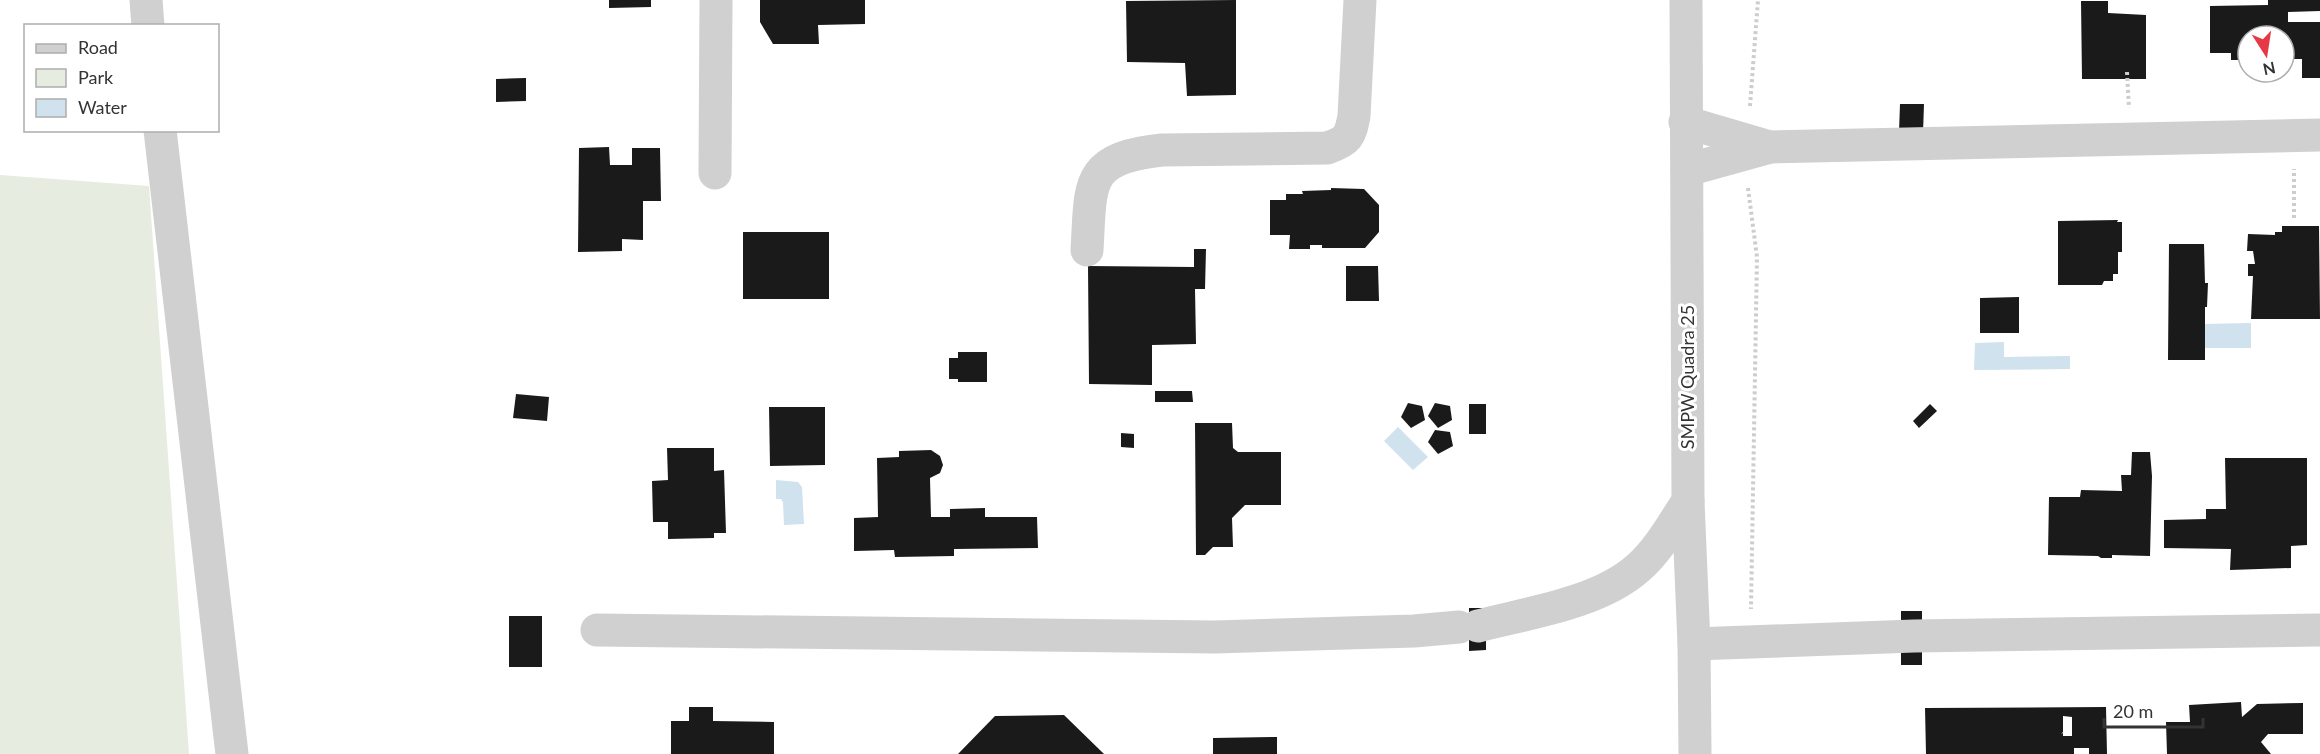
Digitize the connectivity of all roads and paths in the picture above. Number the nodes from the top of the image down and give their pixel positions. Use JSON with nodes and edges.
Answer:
{"nodes":[{"id":1,"x":146,"y":0,"type":"edge"},
{"id":2,"x":716,"y":0,"type":"edge"},
{"id":3,"x":1360,"y":0,"type":"edge"},
{"id":4,"x":1686,"y":0,"type":"edge"},
{"id":5,"x":1758,"y":0,"type":"edge"},
{"id":6,"x":148,"y":24,"type":"edge"},
{"id":7,"x":1685,"y":122,"type":"junction"},
{"id":8,"x":160,"y":132,"type":"edge"},
{"id":9,"x":2307,"y":135,"type":"edge"},
{"id":10,"x":1754,"y":147,"type":"junction"},
{"id":11,"x":1687,"y":170,"type":"junction"},
{"id":12,"x":715,"y":173,"type":"dead end"},
{"id":13,"x":2294,"y":218,"type":"dead end"},
{"id":14,"x":1087,"y":250,"type":"dead end"},
{"id":15,"x":1688,"y":501,"type":"junction"},
{"id":16,"x":597,"y":630,"type":"dead end"},
{"id":17,"x":2320,"y":630,"type":"edge"},
{"id":18,"x":1750,"y":643,"type":"junction"},
{"id":19,"x":1694,"y":644,"type":"junction"},
{"id":20,"x":232,"y":754,"type":"edge"},
{"id":21,"x":1695,"y":754,"type":"edge"}],
"edges":[{"from":1,"to":6,"type":"street"},
{"from":2,"to":12,"type":"street"},
{"from":3,"to":14,"type":"street"},
{"from":4,"to":7,"type":"street","name":"SMPW Quadra 25"},
{"from":5,"to":10,"type":"path"},
{"from":7,"to":10,"type":"street"},
{"from":7,"to":11,"type":"street","name":"SMPW Quadra 25"},
{"from":8,"to":20,"type":"street"},
{"from":9,"to":10,"type":"street"},
{"from":9,"to":13,"type":"path"},
{"from":10,"to":11,"type":"street"},
{"from":10,"to":18,"type":"path"},
{"from":11,"to":15,"type":"street","name":"SMPW Quadra 25"},
{"from":15,"to":16,"type":"street"},
{"from":15,"to":19,"type":"street","name":"SMPW Quadra 25"},
{"from":17,"to":18,"type":"street"},
{"from":18,"to":19,"type":"street"},
{"from":19,"to":21,"type":"street","name":"SMPW Quadra 25"}]}
